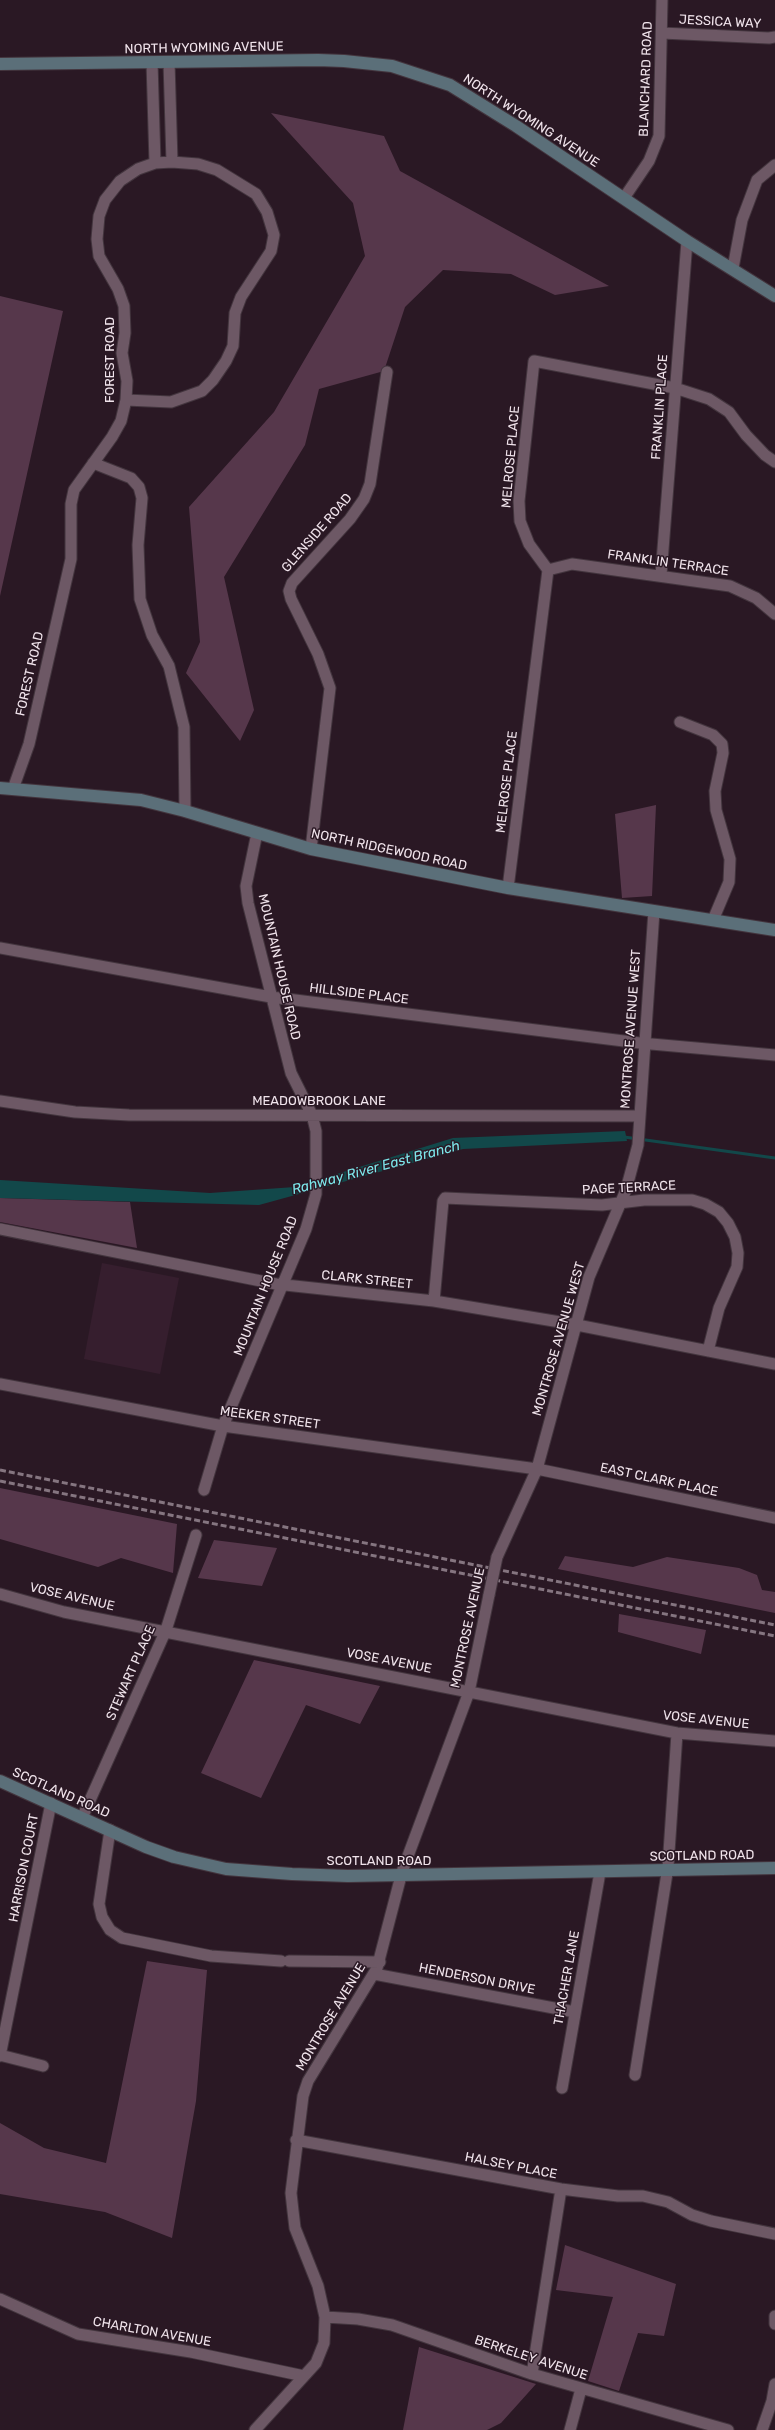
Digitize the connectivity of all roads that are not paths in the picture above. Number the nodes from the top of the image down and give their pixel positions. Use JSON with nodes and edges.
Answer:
{"nodes":[{"id":1,"x":662,"y":0,"type":"edge"},
{"id":2,"x":662,"y":33,"type":"junction"},
{"id":3,"x":775,"y":37,"type":"edge"},
{"id":4,"x":152,"y":62,"type":"junction"},
{"id":5,"x":169,"y":62,"type":"junction"},
{"id":6,"x":0,"y":64,"type":"edge"},
{"id":7,"x":172,"y":162,"type":"junction"},
{"id":8,"x":155,"y":163,"type":"junction"},
{"id":9,"x":775,"y":165,"type":"edge"},
{"id":10,"x":624,"y":198,"type":"junction"},
{"id":11,"x":687,"y":241,"type":"junction"},
{"id":12,"x":732,"y":268,"type":"junction"},
{"id":13,"x":775,"y":296,"type":"edge"},
{"id":14,"x":387,"y":372,"type":"dead end"},
{"id":15,"x":675,"y":388,"type":"junction"},
{"id":16,"x":126,"y":400,"type":"junction"},
{"id":17,"x":775,"y":462,"type":"edge"},
{"id":18,"x":93,"y":463,"type":"junction"},
{"id":19,"x":548,"y":570,"type":"junction"},
{"id":20,"x":661,"y":576,"type":"junction"},
{"id":21,"x":775,"y":614,"type":"edge"},
{"id":22,"x":680,"y":722,"type":"dead end"},
{"id":23,"x":0,"y":788,"type":"edge"},
{"id":24,"x":14,"y":789,"type":"junction"},
{"id":25,"x":185,"y":811,"type":"junction"},
{"id":26,"x":257,"y":833,"type":"junction"},
{"id":27,"x":311,"y":848,"type":"junction"},
{"id":28,"x":508,"y":888,"type":"junction"},
{"id":29,"x":654,"y":911,"type":"junction"},
{"id":30,"x":713,"y":920,"type":"junction"},
{"id":31,"x":775,"y":930,"type":"edge"},
{"id":32,"x":0,"y":948,"type":"edge"},
{"id":33,"x":271,"y":996,"type":"junction"},
{"id":34,"x":645,"y":1044,"type":"junction"},
{"id":35,"x":775,"y":1055,"type":"edge"},
{"id":36,"x":0,"y":1101,"type":"edge"},
{"id":37,"x":312,"y":1115,"type":"junction"},
{"id":38,"x":638,"y":1116,"type":"junction"},
{"id":39,"x":620,"y":1204,"type":"junction"},
{"id":40,"x":0,"y":1229,"type":"edge"},
{"id":41,"x":283,"y":1286,"type":"junction"},
{"id":42,"x":434,"y":1301,"type":"junction"},
{"id":43,"x":576,"y":1325,"type":"junction"},
{"id":44,"x":708,"y":1351,"type":"junction"},
{"id":45,"x":775,"y":1364,"type":"edge"},
{"id":46,"x":0,"y":1384,"type":"edge"},
{"id":47,"x":223,"y":1426,"type":"junction"},
{"id":48,"x":537,"y":1469,"type":"junction"},
{"id":49,"x":204,"y":1490,"type":"dead end"},
{"id":50,"x":775,"y":1518,"type":"edge"},
{"id":51,"x":196,"y":1535,"type":"dead end"},
{"id":52,"x":497,"y":1557,"type":"joint"},
{"id":53,"x":0,"y":1594,"type":"edge"},
{"id":54,"x":166,"y":1630,"type":"junction"},
{"id":55,"x":469,"y":1692,"type":"junction"},
{"id":56,"x":678,"y":1733,"type":"junction"},
{"id":57,"x":775,"y":1741,"type":"edge"},
{"id":58,"x":0,"y":1781,"type":"edge"},
{"id":59,"x":50,"y":1803,"type":"junction"},
{"id":60,"x":82,"y":1818,"type":"junction"},
{"id":61,"x":110,"y":1830,"type":"junction"},
{"id":62,"x":775,"y":1868,"type":"edge"},
{"id":63,"x":668,"y":1870,"type":"junction"},
{"id":64,"x":600,"y":1872,"type":"junction"},
{"id":65,"x":401,"y":1875,"type":"junction"},
{"id":66,"x":380,"y":1962,"type":"junction"},
{"id":67,"x":374,"y":1974,"type":"junction"},
{"id":68,"x":575,"y":2012,"type":"junction"},
{"id":69,"x":0,"y":2056,"type":"edge"},
{"id":70,"x":43,"y":2066,"type":"dead end"},
{"id":71,"x":635,"y":2075,"type":"dead end"},
{"id":72,"x":562,"y":2088,"type":"dead end"},
{"id":73,"x":296,"y":2140,"type":"junction"},
{"id":74,"x":561,"y":2189,"type":"junction"},
{"id":75,"x":775,"y":2234,"type":"edge"},
{"id":76,"x":0,"y":2299,"type":"edge"},
{"id":77,"x":775,"y":2316,"type":"edge"},
{"id":78,"x":325,"y":2317,"type":"junction"},
{"id":79,"x":775,"y":2324,"type":"edge"},
{"id":80,"x":532,"y":2374,"type":"junction"},
{"id":81,"x":304,"y":2376,"type":"junction"},
{"id":82,"x":775,"y":2384,"type":"edge"},
{"id":83,"x":581,"y":2389,"type":"junction"},
{"id":84,"x":256,"y":2430,"type":"edge"},
{"id":85,"x":570,"y":2430,"type":"edge"},
{"id":86,"x":728,"y":2430,"type":"edge"},
{"id":87,"x":762,"y":2430,"type":"edge"}],
"edges":[{"from":1,"to":2,"type":"street","name":"BLANCHARD ROAD"},
{"from":2,"to":3,"type":"street","name":"JESSICA WAY"},
{"from":2,"to":10,"type":"street","name":"BLANCHARD ROAD"},
{"from":4,"to":5,"type":"main road","name":"NORTH WYOMING AVENUE"},
{"from":4,"to":6,"type":"main road","name":"NORTH WYOMING AVENUE"},
{"from":4,"to":8,"type":"street"},
{"from":5,"to":7,"type":"street"},
{"from":5,"to":10,"type":"main road","name":"NORTH WYOMING AVENUE"},
{"from":7,"to":8,"type":"street","name":"FOREST ROAD"},
{"from":7,"to":16,"type":"street","name":"FOREST ROAD"},
{"from":8,"to":16,"type":"street","name":"FOREST ROAD"},
{"from":9,"to":12,"type":"street"},
{"from":10,"to":11,"type":"main road","name":"NORTH WYOMING AVENUE"},
{"from":11,"to":12,"type":"main road","name":"NORTH WYOMING AVENUE"},
{"from":11,"to":15,"type":"street","name":"FRANKLIN PLACE"},
{"from":12,"to":13,"type":"main road","name":"NORTH WYOMING AVENUE"},
{"from":14,"to":27,"type":"street","name":"GLENSIDE ROAD"},
{"from":15,"to":17,"type":"street","name":"MELROSE PLACE"},
{"from":15,"to":19,"type":"street","name":"MELROSE PLACE"},
{"from":15,"to":20,"type":"street","name":"FRANKLIN PLACE"},
{"from":16,"to":18,"type":"street","name":"FOREST ROAD"},
{"from":18,"to":24,"type":"street","name":"FOREST ROAD"},
{"from":18,"to":25,"type":"street"},
{"from":19,"to":20,"type":"street","name":"FRANKLIN TERRACE"},
{"from":19,"to":28,"type":"street","name":"MELROSE PLACE"},
{"from":20,"to":21,"type":"street","name":"FRANKLIN TERRACE"},
{"from":22,"to":30,"type":"street"},
{"from":23,"to":24,"type":"main road","name":"NORTH RIDGEWOOD ROAD"},
{"from":24,"to":25,"type":"main road","name":"NORTH RIDGEWOOD ROAD"},
{"from":25,"to":26,"type":"main road","name":"NORTH RIDGEWOOD ROAD"},
{"from":26,"to":27,"type":"main road","name":"NORTH RIDGEWOOD ROAD"},
{"from":26,"to":33,"type":"street","name":"MOUNTAIN HOUSE ROAD"},
{"from":27,"to":28,"type":"main road","name":"NORTH RIDGEWOOD ROAD"},
{"from":28,"to":29,"type":"main road","name":"NORTH RIDGEWOOD ROAD"},
{"from":29,"to":30,"type":"main road","name":"NORTH RIDGEWOOD ROAD"},
{"from":29,"to":34,"type":"street","name":"MONTROSE AVENUE WEST"},
{"from":30,"to":31,"type":"main road","name":"NORTH RIDGEWOOD ROAD"},
{"from":32,"to":33,"type":"street","name":"HILLSIDE PLACE"},
{"from":33,"to":34,"type":"street","name":"HILLSIDE PLACE"},
{"from":33,"to":37,"type":"street","name":"MOUNTAIN HOUSE ROAD"},
{"from":34,"to":35,"type":"street","name":"HILLSIDE PLACE"},
{"from":34,"to":38,"type":"street","name":"MONTROSE AVENUE WEST"},
{"from":36,"to":37,"type":"street","name":"MEADOWBROOK LANE"},
{"from":37,"to":38,"type":"street","name":"MEADOWBROOK LANE"},
{"from":37,"to":41,"type":"street","name":"MOUNTAIN HOUSE ROAD"},
{"from":38,"to":39,"type":"street","name":"MONTROSE AVENUE WEST"},
{"from":39,"to":42,"type":"street","name":"PAGE TERRACE"},
{"from":39,"to":43,"type":"street","name":"MONTROSE AVENUE WEST"},
{"from":39,"to":44,"type":"street","name":"PAGE TERRACE"},
{"from":40,"to":41,"type":"street","name":"CLARK STREET"},
{"from":41,"to":42,"type":"street","name":"CLARK STREET"},
{"from":41,"to":47,"type":"street","name":"MOUNTAIN HOUSE ROAD"},
{"from":42,"to":43,"type":"street","name":"CLARK STREET"},
{"from":43,"to":44,"type":"street","name":"CLARK STREET"},
{"from":43,"to":48,"type":"street","name":"MONTROSE AVENUE WEST"},
{"from":44,"to":45,"type":"street","name":"CLARK STREET"},
{"from":46,"to":47,"type":"street","name":"MEEKER STREET"},
{"from":47,"to":48,"type":"street","name":"MEEKER STREET"},
{"from":47,"to":49,"type":"street","name":"MOUNTAIN HOUSE ROAD"},
{"from":48,"to":50,"type":"street","name":"EAST CLARK PLACE"},
{"from":48,"to":52,"type":"street","name":"MONTROSE AVENUE WEST"},
{"from":51,"to":54,"type":"street","name":"STEWART PLACE"},
{"from":52,"to":55,"type":"street","name":"MONTROSE AVENUE","bridge":true},
{"from":53,"to":54,"type":"street","name":"VOSE AVENUE"},
{"from":54,"to":55,"type":"street","name":"VOSE AVENUE"},
{"from":54,"to":60,"type":"street","name":"STEWART PLACE"},
{"from":55,"to":56,"type":"street","name":"VOSE AVENUE"},
{"from":55,"to":65,"type":"street","name":"MONTROSE AVENUE"},
{"from":56,"to":57,"type":"street","name":"VOSE AVENUE"},
{"from":56,"to":63,"type":"street"},
{"from":58,"to":59,"type":"main road","name":"SCOTLAND ROAD"},
{"from":59,"to":60,"type":"main road","name":"SCOTLAND ROAD"},
{"from":59,"to":69,"type":"street","name":"HARRISON COURT"},
{"from":60,"to":61,"type":"main road","name":"SCOTLAND ROAD"},
{"from":61,"to":65,"type":"main road","name":"SCOTLAND ROAD"},
{"from":61,"to":66,"type":"street"},
{"from":62,"to":63,"type":"main road","name":"SCOTLAND ROAD"},
{"from":63,"to":64,"type":"main road","name":"SCOTLAND ROAD"},
{"from":63,"to":71,"type":"street"},
{"from":64,"to":65,"type":"main road","name":"SCOTLAND ROAD"},
{"from":64,"to":68,"type":"street","name":"THACHER LANE"},
{"from":65,"to":66,"type":"street","name":"MONTROSE AVENUE"},
{"from":66,"to":67,"type":"street","name":"MONTROSE AVENUE"},
{"from":67,"to":68,"type":"street","name":"HENDERSON DRIVE"},
{"from":67,"to":73,"type":"street","name":"MONTROSE AVENUE"},
{"from":68,"to":72,"type":"street","name":"THACHER LANE"},
{"from":69,"to":70,"type":"street","name":"HARRISON COURT"},
{"from":73,"to":74,"type":"street","name":"HALSEY PLACE"},
{"from":73,"to":78,"type":"street","name":"MONTROSE AVENUE"},
{"from":74,"to":75,"type":"street"},
{"from":74,"to":80,"type":"street","name":"HALSEY PLACE"},
{"from":76,"to":81,"type":"street","name":"CHARLTON AVENUE"},
{"from":77,"to":79,"type":"street"},
{"from":78,"to":80,"type":"street","name":"BERKELEY AVENUE"},
{"from":78,"to":81,"type":"street","name":"MONTROSE AVENUE"},
{"from":80,"to":83,"type":"street","name":"BERKELEY AVENUE"},
{"from":81,"to":84,"type":"street","name":"MONTROSE AVENUE"},
{"from":82,"to":87,"type":"street"},
{"from":83,"to":85,"type":"street"},
{"from":83,"to":86,"type":"street","name":"BERKELEY AVENUE"}]}
